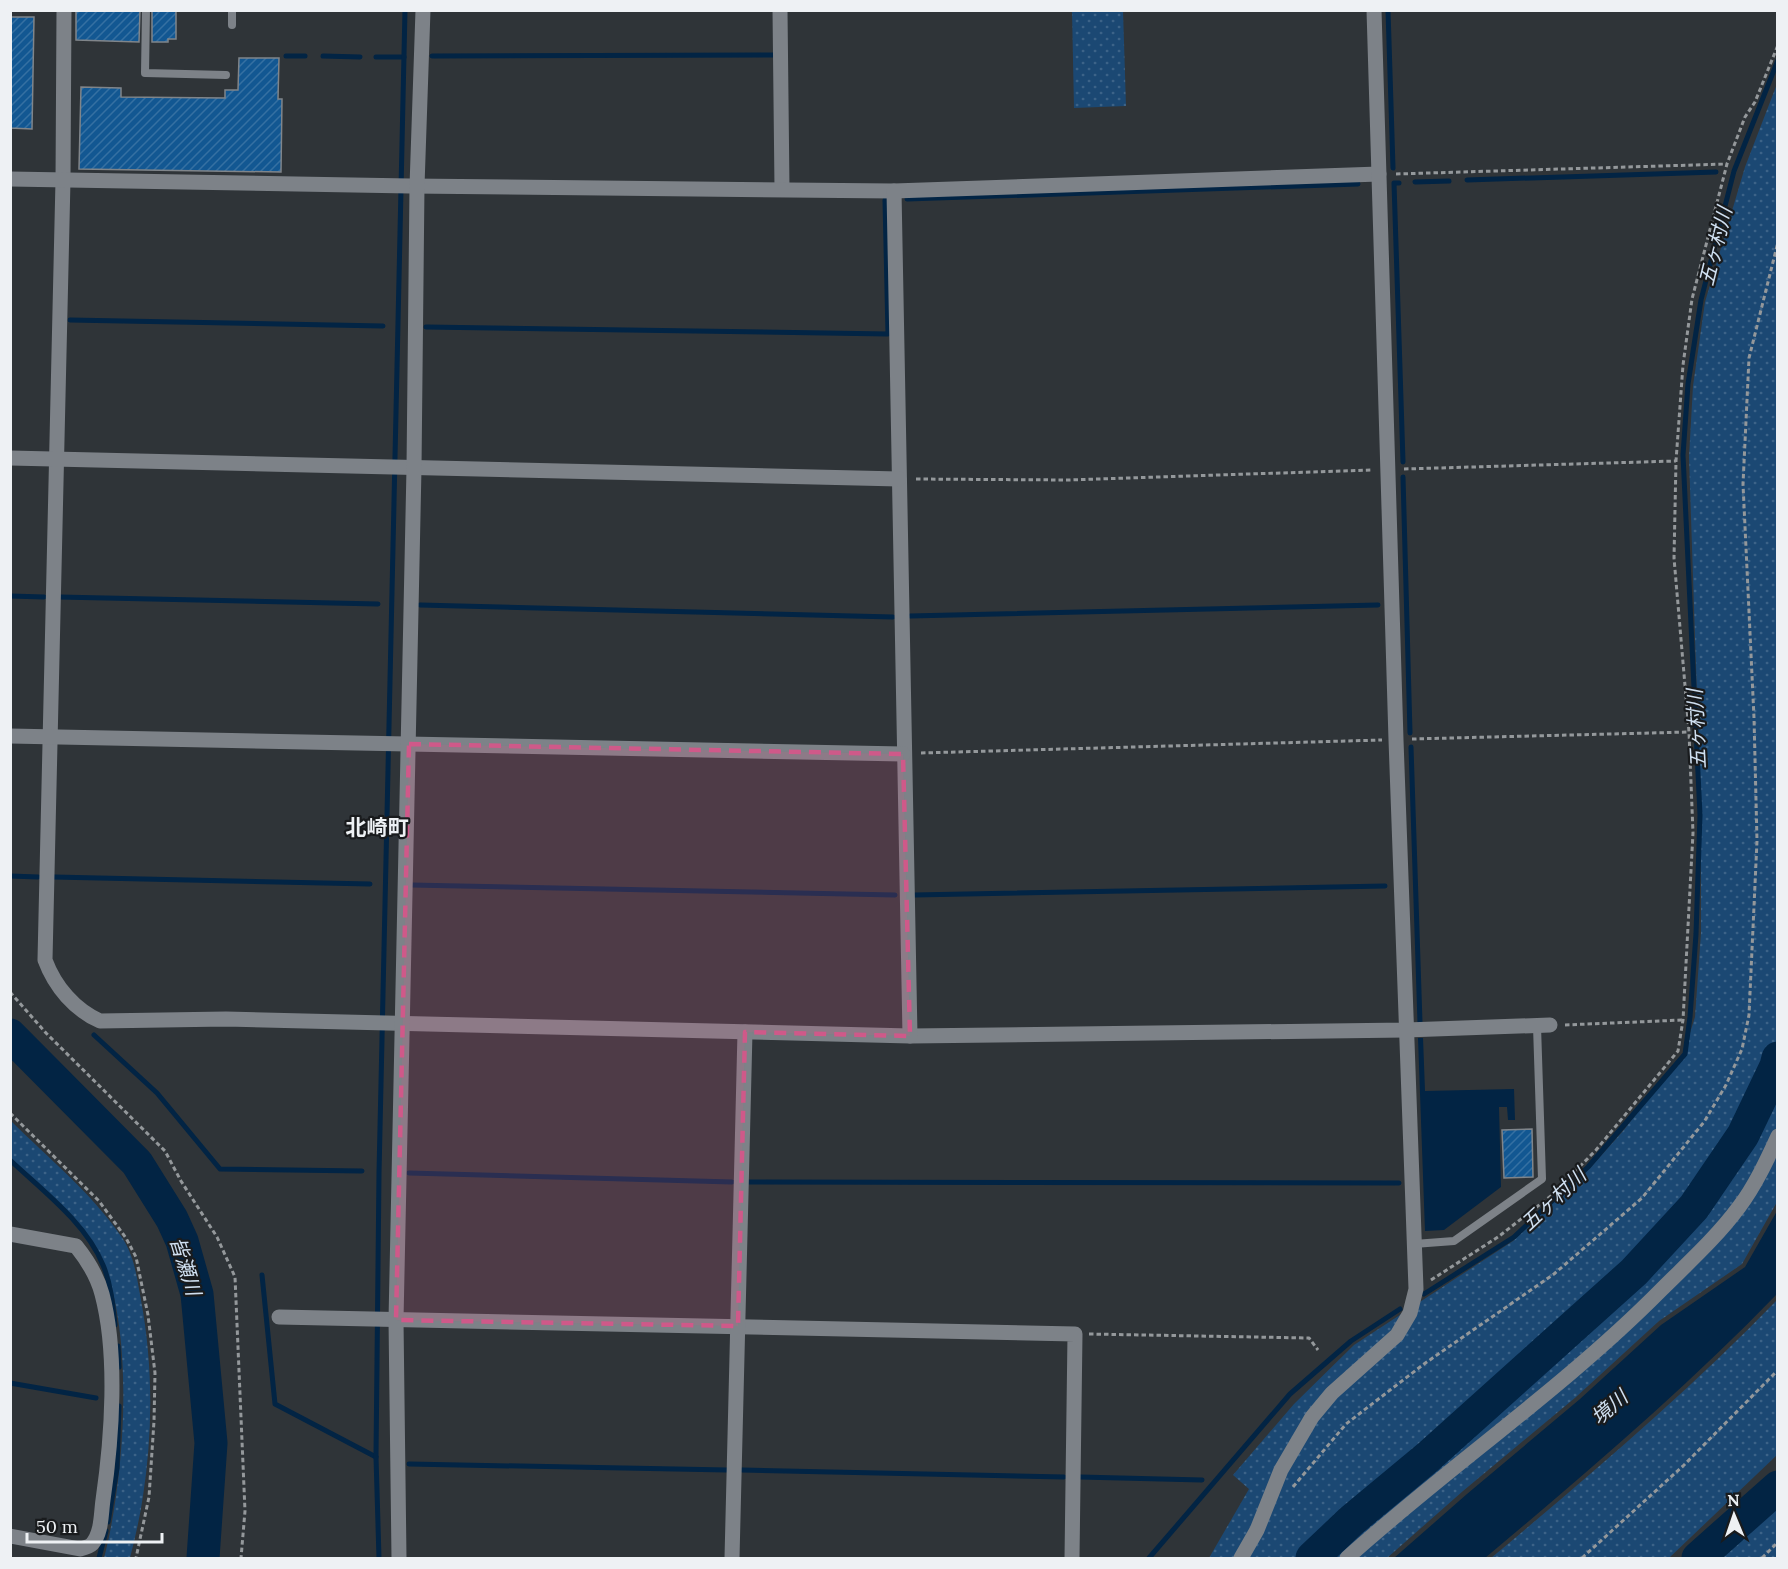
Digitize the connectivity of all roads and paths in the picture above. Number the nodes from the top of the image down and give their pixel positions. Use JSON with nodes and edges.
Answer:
{"nodes":[{"id":1,"x":64,"y":10,"type":"edge"},
{"id":2,"x":146,"y":10,"type":"edge"},
{"id":3,"x":232,"y":10,"type":"edge"},
{"id":4,"x":423,"y":10,"type":"edge"},
{"id":5,"x":780,"y":10,"type":"edge"},
{"id":6,"x":1374,"y":10,"type":"edge"},
{"id":7,"x":232,"y":25,"type":"dead end"},
{"id":8,"x":1778,"y":45,"type":"edge"},
{"id":9,"x":226,"y":75,"type":"dead end"},
{"id":10,"x":1727,"y":164,"type":"junction"},
{"id":11,"x":1379,"y":174,"type":"junction"},
{"id":12,"x":10,"y":179,"type":"edge"},
{"id":13,"x":63,"y":180,"type":"junction"},
{"id":14,"x":414,"y":186,"type":"junction"},
{"id":15,"x":782,"y":189,"type":"junction"},
{"id":16,"x":894,"y":190,"type":"junction"},
{"id":17,"x":1778,"y":242,"type":"edge"},
{"id":18,"x":10,"y":458,"type":"edge"},
{"id":19,"x":57,"y":459,"type":"junction"},
{"id":20,"x":1676,"y":461,"type":"junction"},
{"id":21,"x":409,"y":468,"type":"junction"},
{"id":22,"x":1389,"y":470,"type":"junction"},
{"id":23,"x":899,"y":479,"type":"junction"},
{"id":24,"x":1689,"y":732,"type":"junction"},
{"id":25,"x":10,"y":736,"type":"edge"},
{"id":26,"x":49,"y":737,"type":"junction"},
{"id":27,"x":1396,"y":740,"type":"junction"},
{"id":28,"x":404,"y":744,"type":"junction"},
{"id":29,"x":903,"y":754,"type":"junction"},
{"id":30,"x":10,"y":992,"type":"edge"},
{"id":31,"x":1683,"y":1020,"type":"junction"},
{"id":32,"x":398,"y":1023,"type":"junction"},
{"id":33,"x":1543,"y":1026,"type":"junction"},
{"id":34,"x":1406,"y":1030,"type":"junction"},
{"id":35,"x":745,"y":1032,"type":"junction"},
{"id":36,"x":909,"y":1036,"type":"junction"},
{"id":37,"x":1778,"y":1136,"type":"edge"},
{"id":38,"x":10,"y":1234,"type":"edge"},
{"id":39,"x":1414,"y":1244,"type":"junction"},
{"id":40,"x":1416,"y":1289,"type":"junction"},
{"id":41,"x":279,"y":1317,"type":"dead end"},
{"id":42,"x":392,"y":1320,"type":"junction"},
{"id":43,"x":738,"y":1326,"type":"junction"},
{"id":44,"x":1075,"y":1334,"type":"junction"},
{"id":45,"x":1318,"y":1350,"type":"dead end"},
{"id":46,"x":1778,"y":1370,"type":"edge"},
{"id":47,"x":1287,"y":1495,"type":"dead end"},
{"id":48,"x":10,"y":1536,"type":"edge"},
{"id":49,"x":1778,"y":1542,"type":"edge"},
{"id":50,"x":241,"y":1558,"type":"edge"},
{"id":51,"x":399,"y":1558,"type":"edge"},
{"id":52,"x":732,"y":1558,"type":"edge"},
{"id":53,"x":1072,"y":1558,"type":"edge"},
{"id":54,"x":1241,"y":1558,"type":"edge"},
{"id":55,"x":1347,"y":1558,"type":"edge"},
{"id":56,"x":1582,"y":1558,"type":"edge"},
{"id":57,"x":1762,"y":1558,"type":"edge"}],
"edges":[{"from":1,"to":13,"type":"street"},
{"from":2,"to":9,"type":"lane"},
{"from":3,"to":7,"type":"lane"},
{"from":4,"to":14,"type":"street"},
{"from":5,"to":15,"type":"street"},
{"from":6,"to":11,"type":"street"},
{"from":8,"to":10,"type":"path"},
{"from":10,"to":11,"type":"path"},
{"from":10,"to":20,"type":"path"},
{"from":11,"to":16,"type":"street"},
{"from":11,"to":22,"type":"street"},
{"from":12,"to":13,"type":"street"},
{"from":13,"to":14,"type":"street"},
{"from":13,"to":19,"type":"street"},
{"from":14,"to":15,"type":"street"},
{"from":14,"to":21,"type":"street"},
{"from":15,"to":16,"type":"street"},
{"from":16,"to":23,"type":"street"},
{"from":17,"to":47,"type":"path"},
{"from":18,"to":19,"type":"street"},
{"from":19,"to":21,"type":"street"},
{"from":19,"to":26,"type":"street"},
{"from":20,"to":22,"type":"path"},
{"from":20,"to":24,"type":"path"},
{"from":21,"to":23,"type":"street"},
{"from":21,"to":28,"type":"street"},
{"from":22,"to":23,"type":"path"},
{"from":22,"to":27,"type":"street"},
{"from":23,"to":29,"type":"street"},
{"from":24,"to":27,"type":"path"},
{"from":24,"to":31,"type":"path"},
{"from":25,"to":26,"type":"street"},
{"from":26,"to":28,"type":"street"},
{"from":26,"to":32,"type":"street"},
{"from":27,"to":29,"type":"path"},
{"from":27,"to":34,"type":"street"},
{"from":28,"to":29,"type":"street"},
{"from":28,"to":32,"type":"street"},
{"from":29,"to":36,"type":"street"},
{"from":30,"to":50,"type":"path"},
{"from":31,"to":33,"type":"path"},
{"from":31,"to":40,"type":"path"},
{"from":32,"to":35,"type":"street"},
{"from":32,"to":42,"type":"street"},
{"from":33,"to":34,"type":"street"},
{"from":33,"to":39,"type":"lane"},
{"from":34,"to":36,"type":"street"},
{"from":34,"to":39,"type":"street"},
{"from":35,"to":36,"type":"street"},
{"from":35,"to":43,"type":"street"},
{"from":37,"to":55,"type":"street"},
{"from":38,"to":48,"type":"street"},
{"from":39,"to":40,"type":"street"},
{"from":40,"to":54,"type":"street"},
{"from":41,"to":42,"type":"street"},
{"from":42,"to":43,"type":"street"},
{"from":42,"to":51,"type":"street"},
{"from":43,"to":44,"type":"street"},
{"from":43,"to":52,"type":"street"},
{"from":44,"to":45,"type":"path"},
{"from":44,"to":53,"type":"street"},
{"from":46,"to":56,"type":"path"},
{"from":49,"to":57,"type":"path"}]}
